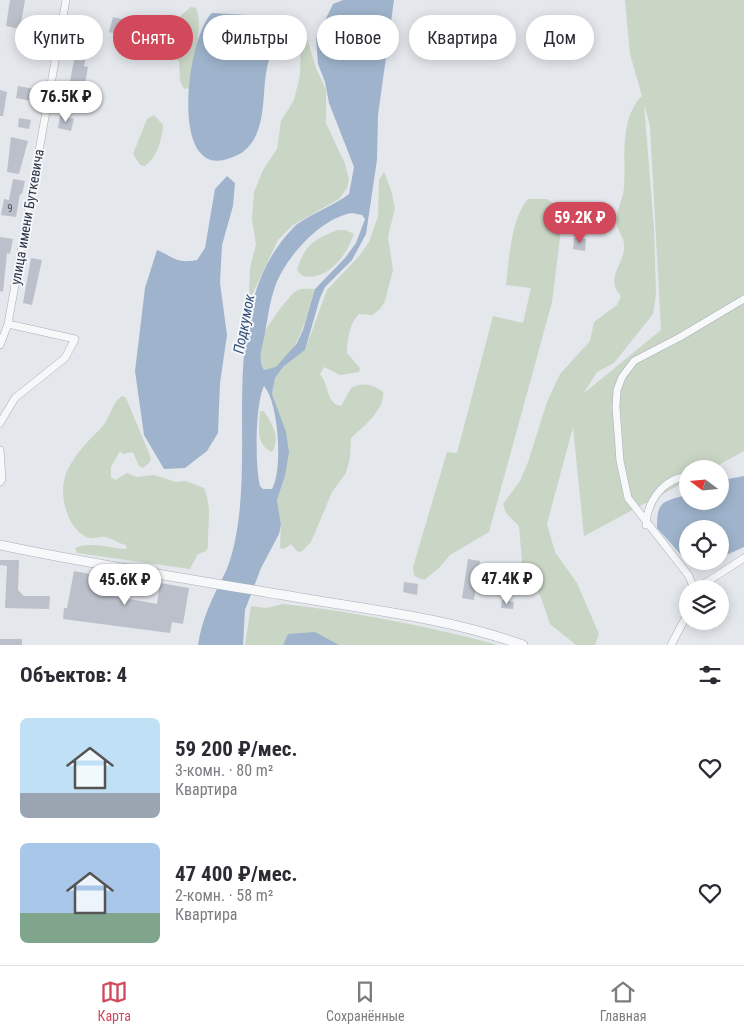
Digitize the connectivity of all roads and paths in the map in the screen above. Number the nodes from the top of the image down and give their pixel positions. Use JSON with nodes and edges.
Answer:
{"nodes":[{"id":1,"x":66,"y":0,"type":"edge"},
{"id":2,"x":744,"y":299,"type":"edge"},
{"id":3,"x":8,"y":324,"type":"junction"},
{"id":4,"x":0,"y":345,"type":"edge"},
{"id":5,"x":0,"y":423,"type":"edge"},
{"id":6,"x":0,"y":450,"type":"edge"},
{"id":7,"x":679,"y":478,"type":"edge"},
{"id":8,"x":0,"y":482,"type":"edge"},
{"id":9,"x":646,"y":525,"type":"junction"},
{"id":10,"x":0,"y":545,"type":"edge"},
{"id":11,"x":744,"y":558,"type":"edge"},
{"id":12,"x":691,"y":580,"type":"edge"},
{"id":13,"x":709,"y":580,"type":"edge"},
{"id":14,"x":679,"y":630,"type":"edge"},
{"id":15,"x":523,"y":645,"type":"edge"},
{"id":16,"x":671,"y":645,"type":"edge"}],
"edges":[{"from":1,"to":3,"type":"street","name":"улица имени Буткевича"},
{"from":2,"to":9,"type":"street"},
{"from":3,"to":4,"type":"street","name":"улица имени Буткевича"},
{"from":3,"to":5,"type":"street"},
{"from":6,"to":8,"type":"street"},
{"from":7,"to":9,"type":"street"},
{"from":9,"to":12,"type":"street"},
{"from":10,"to":15,"type":"street"},
{"from":11,"to":13,"type":"street"},
{"from":14,"to":16,"type":"street"}]}
